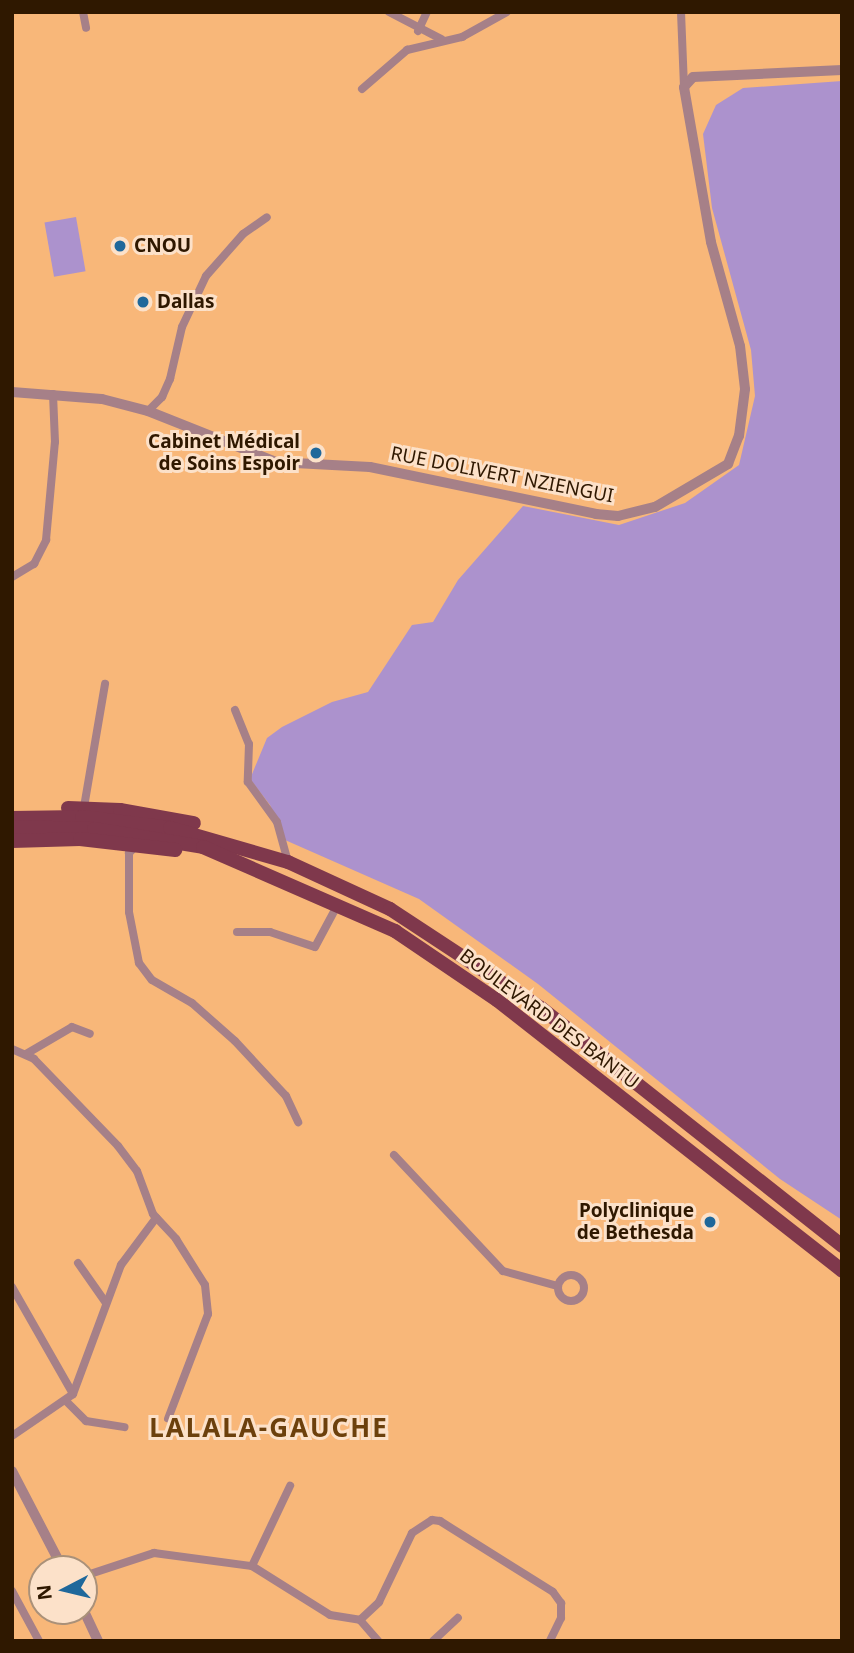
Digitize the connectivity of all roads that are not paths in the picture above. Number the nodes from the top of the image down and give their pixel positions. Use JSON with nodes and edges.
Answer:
{"nodes":[{"id":1,"x":83,"y":12,"type":"edge"},
{"id":2,"x":389,"y":12,"type":"edge"},
{"id":3,"x":426,"y":12,"type":"edge"},
{"id":4,"x":507,"y":12,"type":"edge"},
{"id":5,"x":681,"y":12,"type":"edge"},
{"id":6,"x":86,"y":28,"type":"dead end"},
{"id":7,"x":418,"y":31,"type":"junction"},
{"id":8,"x":444,"y":40,"type":"junction"},
{"id":9,"x":842,"y":70,"type":"edge"},
{"id":10,"x":684,"y":87,"type":"junction"},
{"id":11,"x":362,"y":89,"type":"dead end"},
{"id":12,"x":267,"y":217,"type":"dead end"},
{"id":13,"x":12,"y":392,"type":"edge"},
{"id":14,"x":53,"y":394,"type":"junction"},
{"id":15,"x":148,"y":411,"type":"junction"},
{"id":16,"x":12,"y":577,"type":"edge"},
{"id":17,"x":105,"y":684,"type":"dead end"},
{"id":18,"x":234,"y":710,"type":"dead end"},
{"id":19,"x":84,"y":807,"type":"junction"},
{"id":20,"x":12,"y":810,"type":"edge"},
{"id":21,"x":12,"y":818,"type":"edge"},
{"id":22,"x":12,"y":827,"type":"edge"},
{"id":23,"x":12,"y":841,"type":"edge"},
{"id":24,"x":203,"y":841,"type":"junction"},
{"id":25,"x":140,"y":845,"type":"junction"},
{"id":26,"x":288,"y":862,"type":"junction"},
{"id":27,"x":285,"y":880,"type":"junction"},
{"id":28,"x":338,"y":904,"type":"junction"},
{"id":29,"x":237,"y":932,"type":"dead end"},
{"id":30,"x":90,"y":1034,"type":"dead end"},
{"id":31,"x":12,"y":1049,"type":"edge"},
{"id":32,"x":26,"y":1054,"type":"junction"},
{"id":33,"x":298,"y":1122,"type":"dead end"},
{"id":34,"x":394,"y":1155,"type":"dead end"},
{"id":35,"x":156,"y":1218,"type":"junction"},
{"id":36,"x":842,"y":1246,"type":"edge"},
{"id":37,"x":78,"y":1263,"type":"dead end"},
{"id":38,"x":842,"y":1271,"type":"edge"},
{"id":39,"x":12,"y":1286,"type":"edge"},
{"id":40,"x":558,"y":1286,"type":"dead end"},
{"id":41,"x":106,"y":1303,"type":"junction"},
{"id":42,"x":73,"y":1395,"type":"junction"},
{"id":43,"x":67,"y":1402,"type":"junction"},
{"id":44,"x":168,"y":1419,"type":"dead end"},
{"id":45,"x":125,"y":1427,"type":"dead end"},
{"id":46,"x":12,"y":1436,"type":"edge"},
{"id":47,"x":12,"y":1471,"type":"edge"},
{"id":48,"x":290,"y":1486,"type":"dead end"},
{"id":49,"x":56,"y":1555,"type":"edge"},
{"id":50,"x":252,"y":1566,"type":"junction"},
{"id":51,"x":98,"y":1571,"type":"edge"},
{"id":52,"x":12,"y":1591,"type":"edge"},
{"id":53,"x":458,"y":1618,"type":"dead end"},
{"id":54,"x":360,"y":1620,"type":"junction"},
{"id":55,"x":91,"y":1625,"type":"edge"},
{"id":56,"x":40,"y":1641,"type":"edge"},
{"id":57,"x":98,"y":1641,"type":"edge"},
{"id":58,"x":378,"y":1641,"type":"edge"},
{"id":59,"x":433,"y":1641,"type":"edge"},
{"id":60,"x":550,"y":1641,"type":"edge"}],
"edges":[{"from":1,"to":6,"type":"street"},
{"from":2,"to":7,"type":"street"},
{"from":3,"to":7,"type":"street"},
{"from":4,"to":8,"type":"street"},
{"from":5,"to":10,"type":"street"},
{"from":7,"to":8,"type":"street"},
{"from":8,"to":11,"type":"street"},
{"from":9,"to":10,"type":"street"},
{"from":10,"to":15,"type":"street","name":"RUE DOLIVERT NZIENGUI"},
{"from":12,"to":15,"type":"street"},
{"from":13,"to":14,"type":"street","name":"RUE DOLIVERT NZIENGUI"},
{"from":14,"to":15,"type":"street","name":"RUE DOLIVERT NZIENGUI"},
{"from":14,"to":16,"type":"street"},
{"from":17,"to":19,"type":"street"},
{"from":18,"to":26,"type":"street"},
{"from":19,"to":20,"type":"highway"},
{"from":19,"to":26,"type":"highway"},
{"from":21,"to":24,"type":"highway"},
{"from":22,"to":24,"type":"highway"},
{"from":23,"to":25,"type":"highway"},
{"from":24,"to":26,"type":"highway","name":"BOULEVARD DES BANTU"},
{"from":24,"to":27,"type":"highway","name":"BOULEVARD DES BANTU"},
{"from":25,"to":27,"type":"highway"},
{"from":25,"to":33,"type":"street"},
{"from":26,"to":36,"type":"highway","name":"BOULEVARD DES BANTU"},
{"from":27,"to":28,"type":"highway","name":"BOULEVARD DES BANTU"},
{"from":28,"to":29,"type":"street"},
{"from":28,"to":38,"type":"highway","name":"BOULEVARD DES BANTU"},
{"from":30,"to":32,"type":"street"},
{"from":31,"to":32,"type":"street"},
{"from":32,"to":35,"type":"street"},
{"from":34,"to":40,"type":"street"},
{"from":35,"to":41,"type":"street"},
{"from":35,"to":44,"type":"street"},
{"from":37,"to":41,"type":"street"},
{"from":39,"to":42,"type":"street"},
{"from":41,"to":42,"type":"street"},
{"from":42,"to":43,"type":"street"},
{"from":43,"to":45,"type":"street"},
{"from":43,"to":46,"type":"street"},
{"from":47,"to":49,"type":"street"},
{"from":48,"to":50,"type":"street"},
{"from":50,"to":51,"type":"street"},
{"from":50,"to":54,"type":"street"},
{"from":52,"to":56,"type":"street"},
{"from":53,"to":59,"type":"street"},
{"from":54,"to":58,"type":"street"},
{"from":54,"to":60,"type":"street"},
{"from":55,"to":57,"type":"street"}]}
